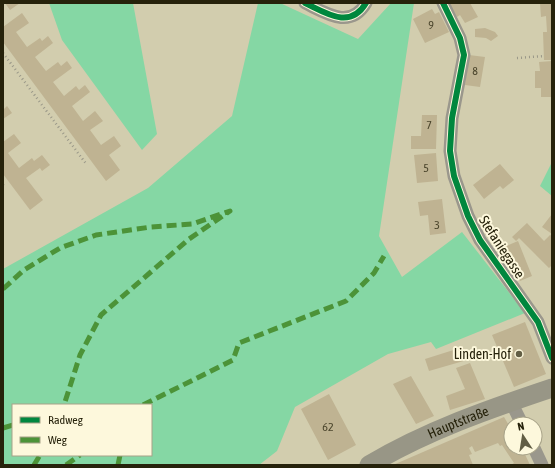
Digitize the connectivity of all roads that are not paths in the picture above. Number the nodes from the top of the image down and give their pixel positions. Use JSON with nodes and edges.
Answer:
{"nodes":[{"id":1,"x":305,"y":3,"type":"edge"},
{"id":2,"x":366,"y":3,"type":"edge"},
{"id":3,"x":443,"y":3,"type":"edge"},
{"id":4,"x":552,"y":358,"type":"edge"},
{"id":5,"x":552,"y":388,"type":"edge"},
{"id":6,"x":511,"y":402,"type":"junction"},
{"id":7,"x":518,"y":416,"type":"edge"},
{"id":8,"x":368,"y":465,"type":"edge"}],
"edges":[{"from":1,"to":2,"type":"street"},
{"from":3,"to":4,"type":"street","name":"Stefaniegasse"},
{"from":5,"to":6,"type":"main road","name":"Hauptstraße"},
{"from":6,"to":7,"type":"street"},
{"from":6,"to":8,"type":"main road","name":"Hauptstraße"}]}
